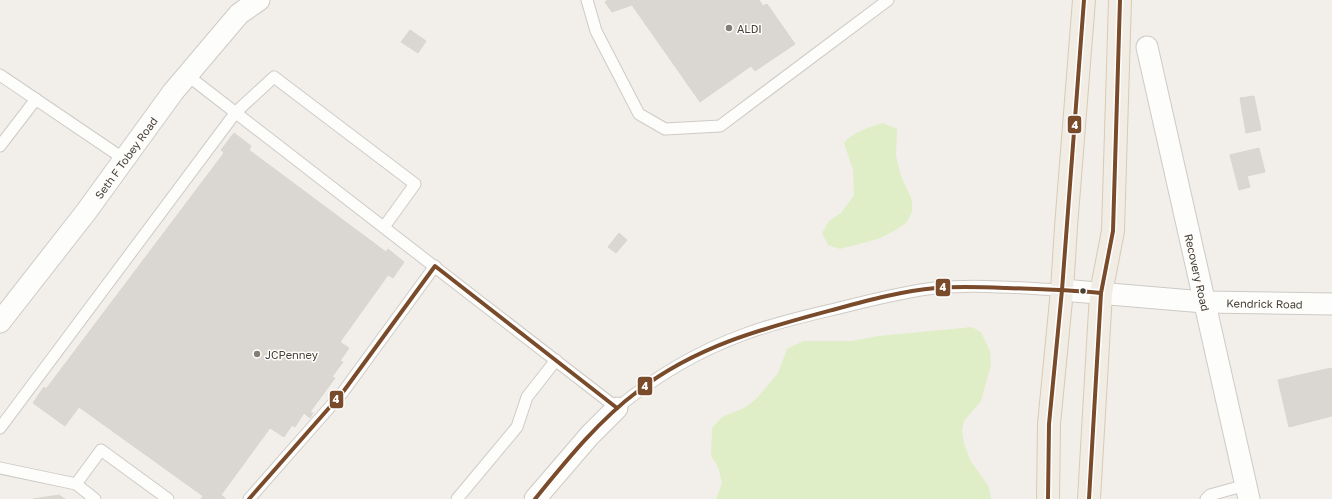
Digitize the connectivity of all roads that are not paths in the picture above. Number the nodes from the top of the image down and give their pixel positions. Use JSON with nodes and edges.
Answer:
{"nodes":[{"id":1,"x":259,"y":0,"type":"edge"},
{"id":2,"x":587,"y":0,"type":"edge"},
{"id":3,"x":888,"y":0,"type":"edge"},
{"id":4,"x":1084,"y":0,"type":"edge"},
{"id":5,"x":1120,"y":0,"type":"edge"},
{"id":6,"x":1148,"y":47,"type":"dead end"},
{"id":7,"x":0,"y":75,"type":"edge"},
{"id":8,"x":187,"y":75,"type":"junction"},
{"id":9,"x":36,"y":99,"type":"junction"},
{"id":10,"x":236,"y":112,"type":"junction"},
{"id":11,"x":0,"y":146,"type":"edge"},
{"id":12,"x":124,"y":159,"type":"junction"},
{"id":13,"x":384,"y":227,"type":"junction"},
{"id":14,"x":435,"y":266,"type":"junction"},
{"id":15,"x":1062,"y":290,"type":"junction"},
{"id":16,"x":1101,"y":293,"type":"junction"},
{"id":17,"x":1204,"y":302,"type":"junction"},
{"id":18,"x":1332,"y":304,"type":"edge"},
{"id":19,"x":0,"y":322,"type":"edge"},
{"id":20,"x":556,"y":360,"type":"junction"},
{"id":21,"x":617,"y":408,"type":"junction"},
{"id":22,"x":0,"y":428,"type":"edge"},
{"id":23,"x":0,"y":468,"type":"edge"},
{"id":24,"x":76,"y":484,"type":"junction"},
{"id":25,"x":1247,"y":492,"type":"edge"},
{"id":26,"x":95,"y":499,"type":"edge"},
{"id":27,"x":168,"y":499,"type":"edge"},
{"id":28,"x":249,"y":499,"type":"edge"},
{"id":29,"x":457,"y":499,"type":"edge"},
{"id":30,"x":534,"y":499,"type":"edge"},
{"id":31,"x":1048,"y":499,"type":"edge"},
{"id":32,"x":1089,"y":499,"type":"edge"},
{"id":33,"x":1206,"y":499,"type":"edge"}],
"edges":[{"from":1,"to":8,"type":"street","name":"Seth F Tobey Road"},
{"from":2,"to":3,"type":"lane"},
{"from":4,"to":15,"type":"main road"},
{"from":5,"to":16,"type":"main road"},
{"from":6,"to":17,"type":"street","name":"Recovery Road"},
{"from":7,"to":9,"type":"lane"},
{"from":8,"to":10,"type":"lane"},
{"from":8,"to":12,"type":"street","name":"Seth F Tobey Road"},
{"from":9,"to":11,"type":"lane"},
{"from":9,"to":12,"type":"lane"},
{"from":10,"to":13,"type":"lane"},
{"from":10,"to":13,"type":"lane"},
{"from":10,"to":22,"type":"lane"},
{"from":12,"to":19,"type":"street","name":"Seth F Tobey Road"},
{"from":13,"to":14,"type":"lane"},
{"from":14,"to":20,"type":"lane"},
{"from":14,"to":28,"type":"lane"},
{"from":15,"to":16,"type":"street","name":"Kendrick Road"},
{"from":15,"to":21,"type":"lane"},
{"from":15,"to":31,"type":"main road"},
{"from":16,"to":17,"type":"street","name":"Kendrick Road"},
{"from":16,"to":32,"type":"main road"},
{"from":17,"to":18,"type":"street","name":"Kendrick Road"},
{"from":17,"to":25,"type":"street","name":"Recovery Road"},
{"from":20,"to":21,"type":"lane"},
{"from":20,"to":29,"type":"lane"},
{"from":21,"to":30,"type":"street"},
{"from":23,"to":24,"type":"lane"},
{"from":24,"to":26,"type":"lane"},
{"from":24,"to":27,"type":"lane"},
{"from":25,"to":33,"type":"lane"}]}
